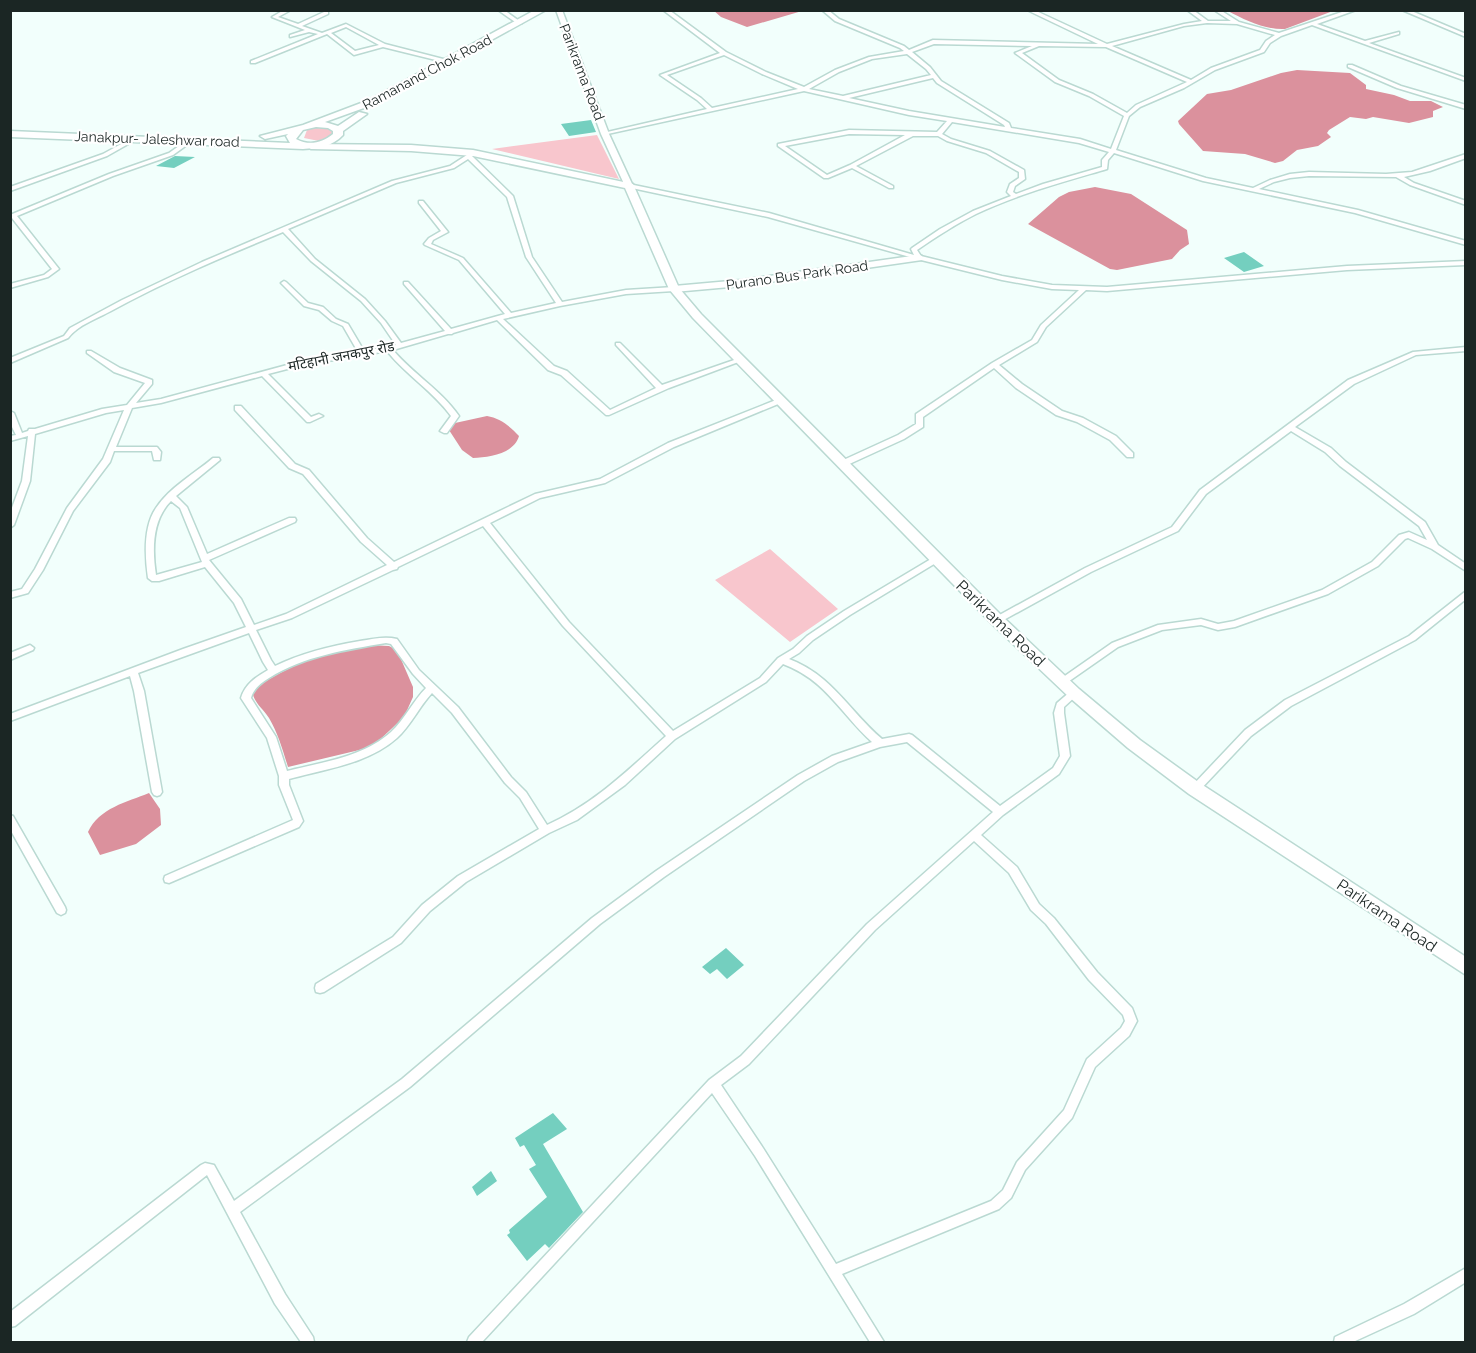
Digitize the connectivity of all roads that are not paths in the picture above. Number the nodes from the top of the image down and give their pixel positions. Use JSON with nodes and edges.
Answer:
{"nodes":[{"id":1,"x":289,"y":10,"type":"edge"},
{"id":2,"x":500,"y":10,"type":"edge"},
{"id":3,"x":542,"y":10,"type":"edge"},
{"id":4,"x":557,"y":10,"type":"edge"},
{"id":5,"x":665,"y":10,"type":"edge"},
{"id":6,"x":824,"y":10,"type":"edge"},
{"id":7,"x":1029,"y":10,"type":"edge"},
{"id":8,"x":1189,"y":10,"type":"edge"},
{"id":9,"x":1216,"y":10,"type":"edge"},
{"id":10,"x":1354,"y":10,"type":"edge"},
{"id":11,"x":1404,"y":10,"type":"edge"},
{"id":12,"x":326,"y":13,"type":"dead end"},
{"id":13,"x":1207,"y":22,"type":"junction"},
{"id":14,"x":520,"y":23,"type":"junction"},
{"id":15,"x":1237,"y":23,"type":"junction"},
{"id":16,"x":1313,"y":24,"type":"junction"},
{"id":17,"x":297,"y":26,"type":"junction"},
{"id":18,"x":309,"y":30,"type":"junction"},
{"id":19,"x":1466,"y":30,"type":"edge"},
{"id":20,"x":1457,"y":32,"type":"junction"},
{"id":21,"x":328,"y":33,"type":"junction"},
{"id":22,"x":1397,"y":33,"type":"dead end"},
{"id":23,"x":321,"y":34,"type":"junction"},
{"id":24,"x":1279,"y":35,"type":"junction"},
{"id":25,"x":292,"y":36,"type":"dead end"},
{"id":26,"x":1466,"y":36,"type":"edge"},
{"id":27,"x":1364,"y":43,"type":"junction"},
{"id":28,"x":383,"y":45,"type":"junction"},
{"id":29,"x":1040,"y":45,"type":"junction"},
{"id":30,"x":1107,"y":46,"type":"junction"},
{"id":31,"x":908,"y":52,"type":"junction"},
{"id":32,"x":724,"y":53,"type":"junction"},
{"id":33,"x":448,"y":61,"type":"junction"},
{"id":34,"x":253,"y":62,"type":"dead end"},
{"id":35,"x":1350,"y":66,"type":"dead end"},
{"id":36,"x":933,"y":76,"type":"junction"},
{"id":37,"x":1466,"y":80,"type":"edge"},
{"id":38,"x":1189,"y":81,"type":"junction"},
{"id":39,"x":804,"y":89,"type":"junction"},
{"id":40,"x":843,"y":98,"type":"junction"},
{"id":41,"x":1466,"y":107,"type":"edge"},
{"id":42,"x":711,"y":110,"type":"junction"},
{"id":43,"x":1127,"y":115,"type":"junction"},
{"id":44,"x":951,"y":120,"type":"junction"},
{"id":45,"x":10,"y":127,"type":"edge"},
{"id":46,"x":302,"y":127,"type":"junction"},
{"id":47,"x":1009,"y":129,"type":"junction"},
{"id":48,"x":338,"y":132,"type":"junction"},
{"id":49,"x":10,"y":134,"type":"edge"},
{"id":50,"x":605,"y":134,"type":"junction"},
{"id":51,"x":912,"y":134,"type":"junction"},
{"id":52,"x":939,"y":134,"type":"junction"},
{"id":53,"x":134,"y":139,"type":"junction"},
{"id":54,"x":189,"y":141,"type":"junction"},
{"id":55,"x":307,"y":146,"type":"junction"},
{"id":56,"x":363,"y":148,"type":"junction"},
{"id":57,"x":1113,"y":151,"type":"junction"},
{"id":58,"x":471,"y":155,"type":"junction"},
{"id":59,"x":1466,"y":156,"type":"edge"},
{"id":60,"x":852,"y":166,"type":"junction"},
{"id":61,"x":1396,"y":175,"type":"junction"},
{"id":62,"x":629,"y":186,"type":"junction"},
{"id":63,"x":891,"y":187,"type":"dead end"},
{"id":64,"x":10,"y":189,"type":"edge"},
{"id":65,"x":1255,"y":189,"type":"junction"},
{"id":66,"x":1015,"y":196,"type":"junction"},
{"id":67,"x":422,"y":202,"type":"dead end"},
{"id":68,"x":1466,"y":203,"type":"edge"},
{"id":69,"x":12,"y":217,"type":"edge"},
{"id":70,"x":284,"y":229,"type":"junction"},
{"id":71,"x":1466,"y":243,"type":"edge"},
{"id":72,"x":919,"y":258,"type":"junction"},
{"id":73,"x":1466,"y":263,"type":"edge"},
{"id":74,"x":284,"y":283,"type":"dead end"},
{"id":75,"x":406,"y":283,"type":"dead end"},
{"id":76,"x":10,"y":286,"type":"edge"},
{"id":77,"x":674,"y":290,"type":"junction"},
{"id":78,"x":1083,"y":290,"type":"junction"},
{"id":79,"x":560,"y":303,"type":"junction"},
{"id":80,"x":509,"y":316,"type":"junction"},
{"id":81,"x":498,"y":318,"type":"junction"},
{"id":82,"x":450,"y":333,"type":"junction"},
{"id":83,"x":618,"y":344,"type":"dead end"},
{"id":84,"x":399,"y":345,"type":"junction"},
{"id":85,"x":390,"y":349,"type":"junction"},
{"id":86,"x":1466,"y":349,"type":"edge"},
{"id":87,"x":89,"y":352,"type":"dead end"},
{"id":88,"x":361,"y":352,"type":"junction"},
{"id":89,"x":739,"y":360,"type":"junction"},
{"id":90,"x":10,"y":361,"type":"edge"},
{"id":91,"x":994,"y":365,"type":"junction"},
{"id":92,"x":263,"y":373,"type":"junction"},
{"id":93,"x":660,"y":388,"type":"junction"},
{"id":94,"x":779,"y":402,"type":"junction"},
{"id":95,"x":129,"y":407,"type":"junction"},
{"id":96,"x":238,"y":408,"type":"dead end"},
{"id":97,"x":10,"y":413,"type":"edge"},
{"id":98,"x":319,"y":416,"type":"dead end"},
{"id":99,"x":1290,"y":426,"type":"junction"},
{"id":100,"x":32,"y":431,"type":"junction"},
{"id":101,"x":444,"y":431,"type":"dead end"},
{"id":102,"x":20,"y":436,"type":"junction"},
{"id":103,"x":10,"y":439,"type":"edge"},
{"id":104,"x":112,"y":449,"type":"junction"},
{"id":105,"x":1130,"y":455,"type":"dead end"},
{"id":106,"x":157,"y":458,"type":"dead end"},
{"id":107,"x":216,"y":460,"type":"dead end"},
{"id":108,"x":842,"y":464,"type":"junction"},
{"id":109,"x":172,"y":497,"type":"junction"},
{"id":110,"x":292,"y":520,"type":"dead end"},
{"id":111,"x":485,"y":522,"type":"junction"},
{"id":112,"x":10,"y":525,"type":"edge"},
{"id":113,"x":1435,"y":547,"type":"junction"},
{"id":114,"x":936,"y":559,"type":"junction"},
{"id":115,"x":206,"y":561,"type":"junction"},
{"id":116,"x":394,"y":567,"type":"junction"},
{"id":117,"x":1466,"y":568,"type":"edge"},
{"id":118,"x":1466,"y":594,"type":"edge"},
{"id":119,"x":10,"y":595,"type":"edge"},
{"id":120,"x":997,"y":620,"type":"junction"},
{"id":121,"x":252,"y":629,"type":"junction"},
{"id":122,"x":30,"y":648,"type":"dead end"},
{"id":123,"x":10,"y":657,"type":"edge"},
{"id":124,"x":780,"y":660,"type":"junction"},
{"id":125,"x":274,"y":671,"type":"junction"},
{"id":126,"x":134,"y":672,"type":"junction"},
{"id":127,"x":1062,"y":682,"type":"junction"},
{"id":128,"x":432,"y":688,"type":"junction"},
{"id":129,"x":1074,"y":693,"type":"junction"},
{"id":130,"x":10,"y":718,"type":"edge"},
{"id":131,"x":672,"y":736,"type":"junction"},
{"id":132,"x":880,"y":743,"type":"junction"},
{"id":133,"x":284,"y":776,"type":"junction"},
{"id":134,"x":1195,"y":789,"type":"junction"},
{"id":135,"x":157,"y":792,"type":"dead end"},
{"id":136,"x":1000,"y":812,"type":"junction"},
{"id":137,"x":10,"y":819,"type":"edge"},
{"id":138,"x":545,"y":830,"type":"junction"},
{"id":139,"x":974,"y":835,"type":"junction"},
{"id":140,"x":169,"y":879,"type":"dead end"},
{"id":141,"x":61,"y":910,"type":"dead end"},
{"id":142,"x":1466,"y":967,"type":"edge"},
{"id":143,"x":320,"y":988,"type":"dead end"},
{"id":144,"x":713,"y":1084,"type":"junction"},
{"id":145,"x":232,"y":1209,"type":"junction"},
{"id":146,"x":833,"y":1272,"type":"junction"},
{"id":147,"x":1466,"y":1274,"type":"edge"},
{"id":148,"x":10,"y":1321,"type":"edge"},
{"id":149,"x":308,"y":1342,"type":"edge"},
{"id":150,"x":474,"y":1342,"type":"edge"},
{"id":151,"x":877,"y":1342,"type":"edge"},
{"id":152,"x":1340,"y":1342,"type":"edge"}],
"edges":[{"from":1,"to":17,"type":"street"},
{"from":2,"to":14,"type":"street"},
{"from":3,"to":14,"type":"main road","name":"Ramanand Chok Road"},
{"from":4,"to":48,"type":"main road","name":"Ramanand Chok Road"},
{"from":4,"to":50,"type":"street","name":"Parikrama Road"},
{"from":5,"to":32,"type":"street"},
{"from":6,"to":31,"type":"street"},
{"from":7,"to":30,"type":"street"},
{"from":8,"to":13,"type":"street"},
{"from":9,"to":15,"type":"street"},
{"from":10,"to":16,"type":"street"},
{"from":11,"to":20,"type":"street"},
{"from":12,"to":17,"type":"street"},
{"from":13,"to":15,"type":"street"},
{"from":13,"to":30,"type":"street"},
{"from":14,"to":33,"type":"main road","name":"Ramanand Chok Road"},
{"from":15,"to":24,"type":"street"},
{"from":16,"to":24,"type":"street"},
{"from":16,"to":27,"type":"street"},
{"from":17,"to":18,"type":"street"},
{"from":18,"to":23,"type":"street"},
{"from":18,"to":25,"type":"street"},
{"from":19,"to":20,"type":"street"},
{"from":20,"to":26,"type":"street"},
{"from":21,"to":23,"type":"street"},
{"from":21,"to":28,"type":"street"},
{"from":21,"to":28,"type":"street"},
{"from":22,"to":27,"type":"street"},
{"from":23,"to":34,"type":"street"},
{"from":24,"to":38,"type":"street"},
{"from":27,"to":37,"type":"street"},
{"from":28,"to":33,"type":"street"},
{"from":29,"to":30,"type":"street"},
{"from":29,"to":31,"type":"street"},
{"from":29,"to":43,"type":"street"},
{"from":30,"to":38,"type":"street"},
{"from":31,"to":36,"type":"street"},
{"from":31,"to":39,"type":"street"},
{"from":32,"to":39,"type":"street"},
{"from":32,"to":42,"type":"street"},
{"from":33,"to":46,"type":"main road","name":"Ramanand Chok Road"},
{"from":35,"to":41,"type":"street"},
{"from":36,"to":40,"type":"street"},
{"from":36,"to":47,"type":"street"},
{"from":38,"to":43,"type":"street"},
{"from":39,"to":40,"type":"street"},
{"from":39,"to":42,"type":"street"},
{"from":40,"to":44,"type":"street"},
{"from":42,"to":50,"type":"street"},
{"from":43,"to":57,"type":"street"},
{"from":44,"to":47,"type":"street"},
{"from":44,"to":52,"type":"street"},
{"from":45,"to":46,"type":"main road","name":"Janakpur- Jaleshwar road"},
{"from":46,"to":48,"type":"main road"},
{"from":46,"to":55,"type":"main road"},
{"from":47,"to":57,"type":"street"},
{"from":48,"to":55,"type":"main road","name":"Ramanand Chok Road"},
{"from":48,"to":56,"type":"main road"},
{"from":49,"to":53,"type":"main road","name":"Janakpur- Jaleshwar road"},
{"from":50,"to":62,"type":"street","name":"Parikrama Road"},
{"from":51,"to":52,"type":"street"},
{"from":51,"to":60,"type":"street"},
{"from":51,"to":60,"type":"street"},
{"from":52,"to":66,"type":"street"},
{"from":53,"to":54,"type":"main road","name":"Janakpur- Jaleshwar road"},
{"from":53,"to":64,"type":"street"},
{"from":54,"to":55,"type":"main road","name":"Janakpur- Jaleshwar road"},
{"from":54,"to":69,"type":"street"},
{"from":55,"to":56,"type":"main road","name":"Janakpur- Jaleshwar road"},
{"from":56,"to":58,"type":"main road","name":"Janakpur- Jaleshwar road"},
{"from":57,"to":65,"type":"street"},
{"from":57,"to":66,"type":"street"},
{"from":58,"to":62,"type":"main road","name":"Janakpur- Jaleshwar road"},
{"from":58,"to":70,"type":"street"},
{"from":58,"to":79,"type":"street"},
{"from":59,"to":61,"type":"street"},
{"from":60,"to":63,"type":"street"},
{"from":61,"to":65,"type":"street"},
{"from":61,"to":68,"type":"street"},
{"from":62,"to":72,"type":"street"},
{"from":62,"to":77,"type":"main road","name":"Parikrama Road"},
{"from":65,"to":71,"type":"street"},
{"from":66,"to":72,"type":"street"},
{"from":67,"to":80,"type":"street"},
{"from":69,"to":76,"type":"street"},
{"from":70,"to":84,"type":"street"},
{"from":70,"to":90,"type":"street"},
{"from":72,"to":77,"type":"street","name":"Purano Bus Park Road"},
{"from":72,"to":78,"type":"street"},
{"from":73,"to":78,"type":"street"},
{"from":74,"to":88,"type":"street"},
{"from":75,"to":82,"type":"street"},
{"from":77,"to":79,"type":"street","name":"मटिहानी जनकपुर रोड"},
{"from":77,"to":89,"type":"main road","name":"Parikrama Road"},
{"from":78,"to":91,"type":"street"},
{"from":79,"to":80,"type":"street","name":"मटिहानी जनकपुर रोड"},
{"from":80,"to":81,"type":"street","name":"मटिहानी जनकपुर रोड"},
{"from":81,"to":82,"type":"street","name":"मटिहानी जनकपुर रोड"},
{"from":81,"to":93,"type":"street"},
{"from":82,"to":84,"type":"street","name":"मटिहानी जनकपुर रोड"},
{"from":83,"to":93,"type":"street"},
{"from":84,"to":85,"type":"street","name":"मटिहानी जनकपुर रोड"},
{"from":85,"to":88,"type":"street","name":"मटिहानी जनकपुर रोड"},
{"from":85,"to":101,"type":"street"},
{"from":86,"to":99,"type":"street"},
{"from":87,"to":95,"type":"street"},
{"from":88,"to":92,"type":"street","name":"मटिहानी जनकपुर रोड"},
{"from":89,"to":93,"type":"street"},
{"from":89,"to":94,"type":"main road","name":"Parikrama Road"},
{"from":91,"to":105,"type":"street"},
{"from":91,"to":108,"type":"street"},
{"from":92,"to":95,"type":"street","name":"मटिहानी जनकपुर रोड"},
{"from":92,"to":98,"type":"street"},
{"from":94,"to":108,"type":"main road","name":"Parikrama Road"},
{"from":94,"to":111,"type":"street"},
{"from":95,"to":100,"type":"street","name":"मटिहानी जनकपुर रोड"},
{"from":95,"to":104,"type":"street"},
{"from":96,"to":116,"type":"street"},
{"from":97,"to":102,"type":"street"},
{"from":99,"to":113,"type":"street"},
{"from":99,"to":120,"type":"street"},
{"from":100,"to":102,"type":"street","name":"मटिहानी जनकपुर रोड"},
{"from":100,"to":112,"type":"street"},
{"from":102,"to":103,"type":"street","name":"मटिहानी जनकपुर रोड"},
{"from":104,"to":106,"type":"street"},
{"from":104,"to":119,"type":"street"},
{"from":107,"to":109,"type":"street"},
{"from":108,"to":114,"type":"main road","name":"Parikrama Road"},
{"from":109,"to":115,"type":"street"},
{"from":109,"to":115,"type":"street"},
{"from":110,"to":115,"type":"street"},
{"from":111,"to":116,"type":"street"},
{"from":111,"to":131,"type":"street"},
{"from":113,"to":117,"type":"street"},
{"from":113,"to":127,"type":"street"},
{"from":114,"to":120,"type":"main road","name":"Parikrama Road"},
{"from":114,"to":124,"type":"street"},
{"from":115,"to":121,"type":"street"},
{"from":116,"to":121,"type":"street"},
{"from":118,"to":134,"type":"street"},
{"from":120,"to":127,"type":"main road","name":"Parikrama Road"},
{"from":121,"to":125,"type":"street"},
{"from":121,"to":126,"type":"street"},
{"from":122,"to":123,"type":"street"},
{"from":124,"to":131,"type":"street"},
{"from":124,"to":132,"type":"street"},
{"from":125,"to":128,"type":"street"},
{"from":125,"to":133,"type":"street"},
{"from":126,"to":130,"type":"street"},
{"from":126,"to":135,"type":"street"},
{"from":127,"to":129,"type":"main road","name":"Parikrama Road"},
{"from":128,"to":133,"type":"street"},
{"from":128,"to":138,"type":"street"},
{"from":129,"to":134,"type":"main road","name":"Parikrama Road"},
{"from":129,"to":136,"type":"street"},
{"from":131,"to":138,"type":"street"},
{"from":132,"to":136,"type":"street"},
{"from":132,"to":145,"type":"street"},
{"from":133,"to":140,"type":"street"},
{"from":134,"to":142,"type":"main road","name":"Parikrama Road"},
{"from":136,"to":139,"type":"street"},
{"from":137,"to":141,"type":"street"},
{"from":138,"to":143,"type":"street"},
{"from":139,"to":144,"type":"street"},
{"from":139,"to":146,"type":"street"},
{"from":144,"to":146,"type":"street"},
{"from":144,"to":150,"type":"street"},
{"from":145,"to":148,"type":"street"},
{"from":145,"to":149,"type":"street"},
{"from":146,"to":151,"type":"street"},
{"from":147,"to":152,"type":"street"}]}
